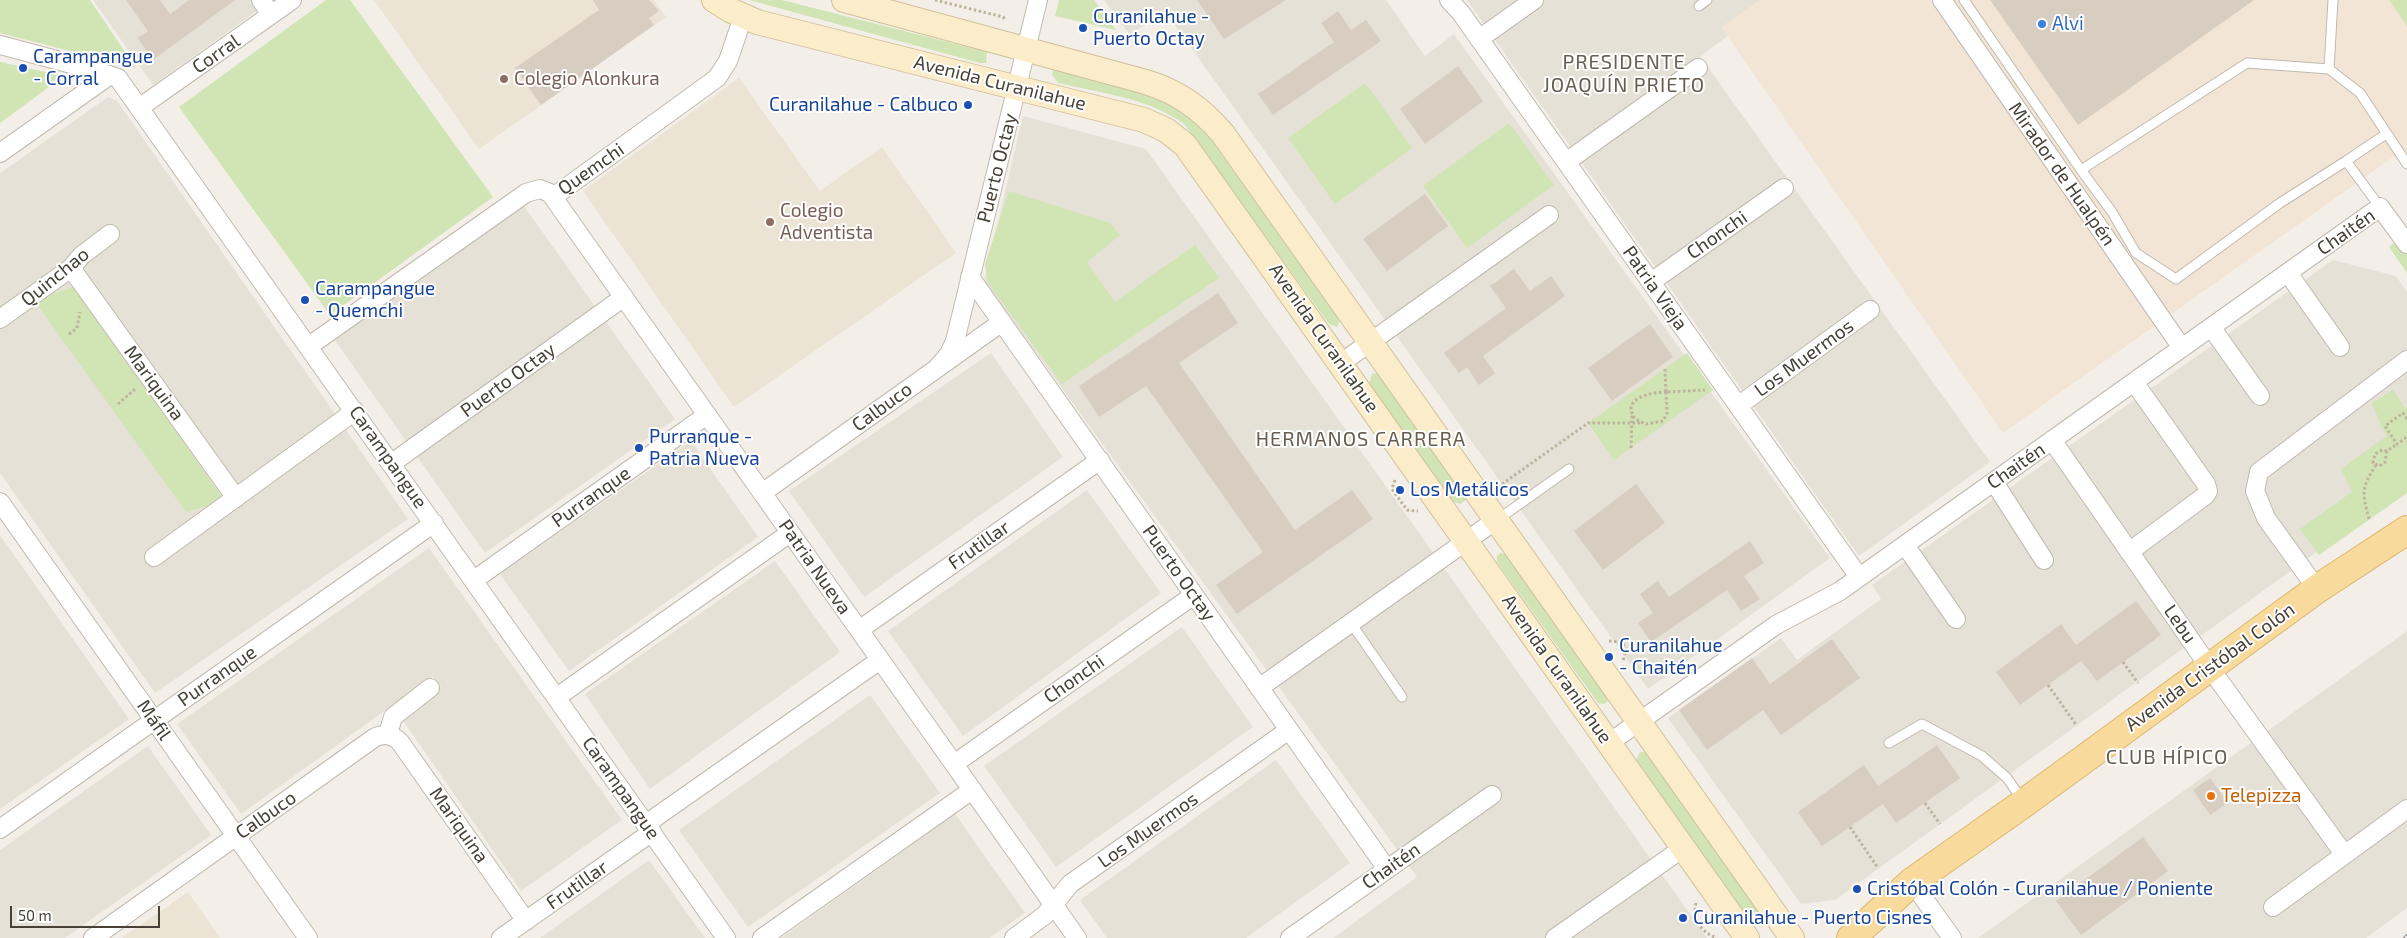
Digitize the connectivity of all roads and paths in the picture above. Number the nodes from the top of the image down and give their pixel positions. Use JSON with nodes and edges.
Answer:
{"nodes":[{"id":1,"x":261,"y":0,"type":"edge"},
{"id":2,"x":292,"y":0,"type":"edge"},
{"id":3,"x":714,"y":0,"type":"edge"},
{"id":4,"x":844,"y":0,"type":"edge"},
{"id":5,"x":935,"y":0,"type":"edge"},
{"id":6,"x":1038,"y":0,"type":"edge"},
{"id":7,"x":1449,"y":0,"type":"edge"},
{"id":8,"x":1534,"y":0,"type":"edge"},
{"id":9,"x":1707,"y":0,"type":"edge"},
{"id":10,"x":1942,"y":0,"type":"edge"},
{"id":11,"x":1964,"y":0,"type":"edge"},
{"id":12,"x":2333,"y":0,"type":"edge"},
{"id":13,"x":1698,"y":6,"type":"dead end"},
{"id":14,"x":271,"y":14,"type":"junction"},
{"id":15,"x":743,"y":17,"type":"junction"},
{"id":16,"x":1003,"y":17,"type":"dead end"},
{"id":17,"x":1479,"y":39,"type":"junction"},
{"id":18,"x":0,"y":45,"type":"edge"},
{"id":19,"x":1026,"y":49,"type":"junction"},
{"id":20,"x":1698,"y":68,"type":"dead end"},
{"id":21,"x":2329,"y":69,"type":"junction"},
{"id":22,"x":110,"y":75,"type":"junction"},
{"id":23,"x":1017,"y":88,"type":"junction"},
{"id":24,"x":139,"y":108,"type":"junction"},
{"id":25,"x":2386,"y":134,"type":"junction"},
{"id":26,"x":0,"y":153,"type":"edge"},
{"id":27,"x":2346,"y":161,"type":"junction"},
{"id":28,"x":1566,"y":162,"type":"junction"},
{"id":29,"x":2407,"y":164,"type":"edge"},
{"id":30,"x":2081,"y":170,"type":"junction"},
{"id":31,"x":1784,"y":188,"type":"dead end"},
{"id":32,"x":553,"y":197,"type":"junction"},
{"id":33,"x":2380,"y":207,"type":"junction"},
{"id":34,"x":1548,"y":215,"type":"dead end"},
{"id":35,"x":110,"y":234,"type":"dead end"},
{"id":36,"x":2407,"y":244,"type":"edge"},
{"id":37,"x":71,"y":268,"type":"junction"},
{"id":38,"x":2288,"y":273,"type":"junction"},
{"id":39,"x":970,"y":277,"type":"junction"},
{"id":40,"x":1651,"y":282,"type":"junction"},
{"id":41,"x":624,"y":297,"type":"junction"},
{"id":42,"x":1870,"y":310,"type":"dead end"},
{"id":43,"x":0,"y":319,"type":"edge"},
{"id":44,"x":1002,"y":322,"type":"junction"},
{"id":45,"x":2211,"y":327,"type":"junction"},
{"id":46,"x":1371,"y":342,"type":"junction"},
{"id":47,"x":309,"y":346,"type":"junction"},
{"id":48,"x":2340,"y":347,"type":"dead end"},
{"id":49,"x":2182,"y":348,"type":"junction"},
{"id":50,"x":2407,"y":360,"type":"edge"},
{"id":51,"x":1341,"y":363,"type":"junction"},
{"id":52,"x":936,"y":368,"type":"junction"},
{"id":53,"x":1665,"y":369,"type":"dead end"},
{"id":54,"x":2134,"y":382,"type":"junction"},
{"id":55,"x":1727,"y":390,"type":"junction"},
{"id":56,"x":1666,"y":392,"type":"junction"},
{"id":57,"x":2260,"y":396,"type":"dead end"},
{"id":58,"x":1738,"y":406,"type":"junction"},
{"id":59,"x":355,"y":412,"type":"junction"},
{"id":60,"x":1632,"y":412,"type":"junction"},
{"id":61,"x":707,"y":415,"type":"junction"},
{"id":62,"x":2407,"y":419,"type":"edge"},
{"id":63,"x":1632,"y":423,"type":"junction"},
{"id":64,"x":1642,"y":423,"type":"junction"},
{"id":65,"x":2407,"y":438,"type":"edge"},
{"id":66,"x":2052,"y":440,"type":"junction"},
{"id":67,"x":2397,"y":444,"type":"junction"},
{"id":68,"x":1631,"y":448,"type":"dead end"},
{"id":69,"x":2387,"y":451,"type":"junction"},
{"id":70,"x":1100,"y":460,"type":"junction"},
{"id":71,"x":392,"y":463,"type":"junction"},
{"id":72,"x":2376,"y":465,"type":"junction"},
{"id":73,"x":1569,"y":468,"type":"dead end"},
{"id":74,"x":1994,"y":482,"type":"junction"},
{"id":75,"x":762,"y":493,"type":"junction"},
{"id":76,"x":236,"y":498,"type":"junction"},
{"id":77,"x":1481,"y":498,"type":"junction"},
{"id":78,"x":0,"y":502,"type":"edge"},
{"id":79,"x":1496,"y":520,"type":"junction"},
{"id":80,"x":2369,"y":520,"type":"dead end"},
{"id":81,"x":434,"y":523,"type":"junction"},
{"id":82,"x":2407,"y":530,"type":"edge"},
{"id":83,"x":790,"y":533,"type":"junction"},
{"id":84,"x":1466,"y":541,"type":"junction"},
{"id":85,"x":1904,"y":545,"type":"junction"},
{"id":86,"x":2130,"y":552,"type":"junction"},
{"id":87,"x":154,"y":557,"type":"dead end"},
{"id":88,"x":2044,"y":560,"type":"dead end"},
{"id":89,"x":1859,"y":577,"type":"junction"},
{"id":90,"x":474,"y":580,"type":"junction"},
{"id":91,"x":2317,"y":589,"type":"junction"},
{"id":92,"x":1194,"y":594,"type":"junction"},
{"id":93,"x":1956,"y":619,"type":"dead end"},
{"id":94,"x":1351,"y":623,"type":"junction"},
{"id":95,"x":859,"y":630,"type":"junction"},
{"id":96,"x":880,"y":660,"type":"junction"},
{"id":97,"x":2123,"y":662,"type":"dead end"},
{"id":98,"x":2210,"y":668,"type":"junction"},
{"id":99,"x":2138,"y":683,"type":"dead end"},
{"id":100,"x":2048,"y":685,"type":"dead end"},
{"id":101,"x":430,"y":688,"type":"dead end"},
{"id":102,"x":1260,"y":688,"type":"junction"},
{"id":103,"x":557,"y":697,"type":"junction"},
{"id":104,"x":1402,"y":697,"type":"dead end"},
{"id":105,"x":154,"y":720,"type":"junction"},
{"id":106,"x":1639,"y":722,"type":"junction"},
{"id":107,"x":2077,"y":726,"type":"dead end"},
{"id":108,"x":1290,"y":730,"type":"junction"},
{"id":109,"x":388,"y":734,"type":"junction"},
{"id":110,"x":1609,"y":743,"type":"junction"},
{"id":111,"x":1889,"y":743,"type":"dead end"},
{"id":112,"x":954,"y":764,"type":"junction"},
{"id":113,"x":972,"y":790,"type":"junction"},
{"id":114,"x":1492,"y":795,"type":"dead end"},
{"id":115,"x":1925,"y":803,"type":"dead end"},
{"id":116,"x":2024,"y":803,"type":"junction"},
{"id":117,"x":2407,"y":809,"type":"edge"},
{"id":118,"x":1940,"y":824,"type":"dead end"},
{"id":119,"x":1850,"y":827,"type":"dead end"},
{"id":120,"x":649,"y":828,"type":"junction"},
{"id":121,"x":0,"y":829,"type":"edge"},
{"id":122,"x":236,"y":836,"type":"junction"},
{"id":123,"x":1683,"y":848,"type":"junction"},
{"id":124,"x":2344,"y":854,"type":"junction"},
{"id":125,"x":1878,"y":868,"type":"dead end"},
{"id":126,"x":1387,"y":869,"type":"junction"},
{"id":127,"x":1912,"y":882,"type":"junction"},
{"id":128,"x":1053,"y":904,"type":"junction"},
{"id":129,"x":2273,"y":907,"type":"dead end"},
{"id":130,"x":526,"y":920,"type":"junction"},
{"id":131,"x":93,"y":938,"type":"edge"},
{"id":132,"x":308,"y":938,"type":"edge"},
{"id":133,"x":501,"y":938,"type":"edge"},
{"id":134,"x":726,"y":938,"type":"edge"},
{"id":135,"x":762,"y":938,"type":"edge"},
{"id":136,"x":1014,"y":938,"type":"edge"},
{"id":137,"x":1076,"y":938,"type":"edge"},
{"id":138,"x":1290,"y":938,"type":"edge"},
{"id":139,"x":1555,"y":938,"type":"edge"},
{"id":140,"x":1747,"y":938,"type":"edge"},
{"id":141,"x":1792,"y":938,"type":"edge"},
{"id":142,"x":1851,"y":938,"type":"edge"},
{"id":143,"x":1952,"y":938,"type":"edge"}],
"edges":[{"from":1,"to":14,"type":"street"},
{"from":2,"to":14,"type":"street","name":"Corral"},
{"from":3,"to":15,"type":"main road","name":"Avenida Curanilahue"},
{"from":4,"to":19,"type":"main road","name":"Avenida Curanilahue"},
{"from":5,"to":16,"type":"path"},
{"from":6,"to":19,"type":"street","name":"Puerto Octay"},
{"from":7,"to":17,"type":"street","name":"Patria Vieja"},
{"from":8,"to":17,"type":"street"},
{"from":9,"to":13,"type":"lane"},
{"from":10,"to":49,"type":"street","name":"Mirador de Hualpén"},
{"from":11,"to":30,"type":"lane"},
{"from":12,"to":21,"type":"lane"},
{"from":14,"to":24,"type":"street","name":"Corral"},
{"from":15,"to":23,"type":"main road","name":"Avenida Curanilahue"},
{"from":15,"to":32,"type":"street","name":"Quemchi"},
{"from":17,"to":28,"type":"street","name":"Patria Vieja"},
{"from":18,"to":22,"type":"street","name":"Carampangue"},
{"from":19,"to":23,"type":"street","name":"Puerto Octay"},
{"from":19,"to":46,"type":"main road","name":"Avenida Curanilahue"},
{"from":20,"to":28,"type":"street"},
{"from":21,"to":25,"type":"lane"},
{"from":21,"to":30,"type":"lane"},
{"from":22,"to":24,"type":"street","name":"Carampangue"},
{"from":22,"to":26,"type":"street"},
{"from":23,"to":39,"type":"street","name":"Puerto Octay"},
{"from":23,"to":51,"type":"main road","name":"Avenida Curanilahue"},
{"from":24,"to":47,"type":"street","name":"Carampangue"},
{"from":25,"to":27,"type":"lane"},
{"from":25,"to":29,"type":"lane"},
{"from":27,"to":30,"type":"lane"},
{"from":27,"to":33,"type":"lane"},
{"from":28,"to":40,"type":"street","name":"Patria Vieja"},
{"from":31,"to":40,"type":"street","name":"Chonchi"},
{"from":32,"to":41,"type":"street","name":"Patria Nueva"},
{"from":32,"to":47,"type":"street","name":"Quemchi"},
{"from":33,"to":36,"type":"street","name":"Chaitén"},
{"from":33,"to":38,"type":"street","name":"Chaitén"},
{"from":34,"to":46,"type":"street"},
{"from":35,"to":37,"type":"street","name":"Quinchao"},
{"from":37,"to":43,"type":"street","name":"Quinchao"},
{"from":37,"to":76,"type":"street","name":"Mariquina"},
{"from":38,"to":45,"type":"street","name":"Chaitén"},
{"from":38,"to":48,"type":"street"},
{"from":39,"to":44,"type":"street","name":"Puerto Octay"},
{"from":39,"to":52,"type":"street","name":"Puerto Octay"},
{"from":40,"to":55,"type":"street","name":"Patria Vieja"},
{"from":41,"to":61,"type":"street","name":"Patria Nueva"},
{"from":41,"to":71,"type":"street","name":"Puerto Octay"},
{"from":42,"to":58,"type":"street","name":"Los Muermos"},
{"from":44,"to":52,"type":"street","name":"Calbuco"},
{"from":44,"to":70,"type":"street","name":"Puerto Octay"},
{"from":45,"to":49,"type":"street","name":"Chaitén"},
{"from":45,"to":57,"type":"street"},
{"from":46,"to":51,"type":"street"},
{"from":46,"to":77,"type":"main road","name":"Avenida Curanilahue"},
{"from":47,"to":59,"type":"street","name":"Carampangue"},
{"from":49,"to":54,"type":"street","name":"Chaitén"},
{"from":50,"to":91,"type":"street"},
{"from":51,"to":84,"type":"main road","name":"Avenida Curanilahue"},
{"from":52,"to":75,"type":"street","name":"Calbuco"},
{"from":53,"to":56,"type":"path"},
{"from":54,"to":66,"type":"street","name":"Chaitén"},
{"from":54,"to":86,"type":"street"},
{"from":55,"to":56,"type":"path"},
{"from":55,"to":58,"type":"street","name":"Patria Vieja"},
{"from":56,"to":60,"type":"path"},
{"from":56,"to":64,"type":"path"},
{"from":58,"to":89,"type":"street","name":"Patria Vieja"},
{"from":59,"to":71,"type":"street","name":"Carampangue"},
{"from":59,"to":76,"type":"street"},
{"from":60,"to":63,"type":"path"},
{"from":60,"to":64,"type":"path"},
{"from":61,"to":75,"type":"street","name":"Patria Nueva"},
{"from":61,"to":90,"type":"street","name":"Purranque"},
{"from":62,"to":67,"type":"path"},
{"from":63,"to":64,"type":"path"},
{"from":63,"to":68,"type":"path"},
{"from":63,"to":77,"type":"path"},
{"from":65,"to":67,"type":"path"},
{"from":66,"to":74,"type":"street","name":"Chaitén"},
{"from":66,"to":86,"type":"street","name":"Lebu"},
{"from":67,"to":69,"type":"path"},
{"from":69,"to":72,"type":"path"},
{"from":69,"to":72,"type":"path"},
{"from":70,"to":92,"type":"street","name":"Puerto Octay"},
{"from":70,"to":95,"type":"street","name":"Frutillar"},
{"from":71,"to":81,"type":"street","name":"Carampangue"},
{"from":72,"to":80,"type":"path"},
{"from":73,"to":79,"type":"lane"},
{"from":74,"to":85,"type":"street","name":"Chaitén"},
{"from":74,"to":88,"type":"street"},
{"from":75,"to":83,"type":"street","name":"Patria Nueva"},
{"from":76,"to":87,"type":"street"},
{"from":77,"to":79,"type":"main road","name":"Avenida Curanilahue"},
{"from":78,"to":105,"type":"street","name":"Máfil"},
{"from":79,"to":84,"type":"street"},
{"from":79,"to":106,"type":"main road","name":"Avenida Curanilahue"},
{"from":81,"to":90,"type":"street","name":"Carampangue"},
{"from":81,"to":105,"type":"street","name":"Purranque"},
{"from":82,"to":91,"type":"main road","name":"Avenida Cristóbal Colón"},
{"from":83,"to":95,"type":"street","name":"Patria Nueva"},
{"from":83,"to":103,"type":"street"},
{"from":84,"to":94,"type":"street"},
{"from":84,"to":110,"type":"main road","name":"Avenida Curanilahue"},
{"from":85,"to":89,"type":"street","name":"Chaitén"},
{"from":85,"to":93,"type":"street"},
{"from":86,"to":98,"type":"street","name":"Lebu"},
{"from":89,"to":106,"type":"street","name":"Chaitén"},
{"from":90,"to":103,"type":"street","name":"Carampangue"},
{"from":91,"to":98,"type":"main road","name":"Avenida Cristóbal Colón"},
{"from":92,"to":102,"type":"street","name":"Puerto Octay"},
{"from":92,"to":112,"type":"street","name":"Chonchi"},
{"from":94,"to":102,"type":"street"},
{"from":94,"to":104,"type":"lane"},
{"from":95,"to":96,"type":"street","name":"Patria Nueva"},
{"from":96,"to":112,"type":"street","name":"Patria Nueva"},
{"from":96,"to":120,"type":"street","name":"Frutillar"},
{"from":97,"to":99,"type":"path"},
{"from":98,"to":116,"type":"main road","name":"Avenida Cristóbal Colón"},
{"from":98,"to":124,"type":"street","name":"Lebu"},
{"from":100,"to":107,"type":"path"},
{"from":101,"to":109,"type":"street"},
{"from":102,"to":108,"type":"street","name":"Puerto Octay"},
{"from":103,"to":120,"type":"street","name":"Carampangue"},
{"from":105,"to":121,"type":"street","name":"Purranque"},
{"from":105,"to":122,"type":"street","name":"Máfil"},
{"from":106,"to":110,"type":"street","name":"Chaitén"},
{"from":106,"to":141,"type":"main road","name":"Avenida Curanilahue"},
{"from":108,"to":126,"type":"street","name":"Puerto Octay"},
{"from":108,"to":128,"type":"street","name":"Los Muermos"},
{"from":109,"to":122,"type":"street","name":"Calbuco"},
{"from":109,"to":130,"type":"street","name":"Mariquina"},
{"from":110,"to":123,"type":"main road","name":"Avenida Curanilahue"},
{"from":111,"to":116,"type":"lane"},
{"from":112,"to":113,"type":"street","name":"Patria Nueva"},
{"from":113,"to":128,"type":"street","name":"Patria Nueva"},
{"from":113,"to":135,"type":"street"},
{"from":114,"to":126,"type":"street","name":"Chaitén"},
{"from":115,"to":118,"type":"path"},
{"from":116,"to":127,"type":"main road","name":"Avenida Cristóbal Colón"},
{"from":117,"to":124,"type":"street"},
{"from":119,"to":125,"type":"path"},
{"from":120,"to":130,"type":"street","name":"Frutillar"},
{"from":120,"to":134,"type":"street","name":"Carampangue"},
{"from":122,"to":131,"type":"street","name":"Calbuco"},
{"from":122,"to":132,"type":"street","name":"Máfil"},
{"from":123,"to":139,"type":"street"},
{"from":123,"to":140,"type":"main road","name":"Avenida Curanilahue"},
{"from":124,"to":129,"type":"street"},
{"from":126,"to":138,"type":"street","name":"Chaitén"},
{"from":127,"to":142,"type":"main road","name":"Avenida Cristóbal Colón"},
{"from":127,"to":143,"type":"street"},
{"from":128,"to":136,"type":"street","name":"Los Muermos"},
{"from":128,"to":137,"type":"street","name":"Patria Nueva"},
{"from":130,"to":133,"type":"street","name":"Frutillar"}]}
